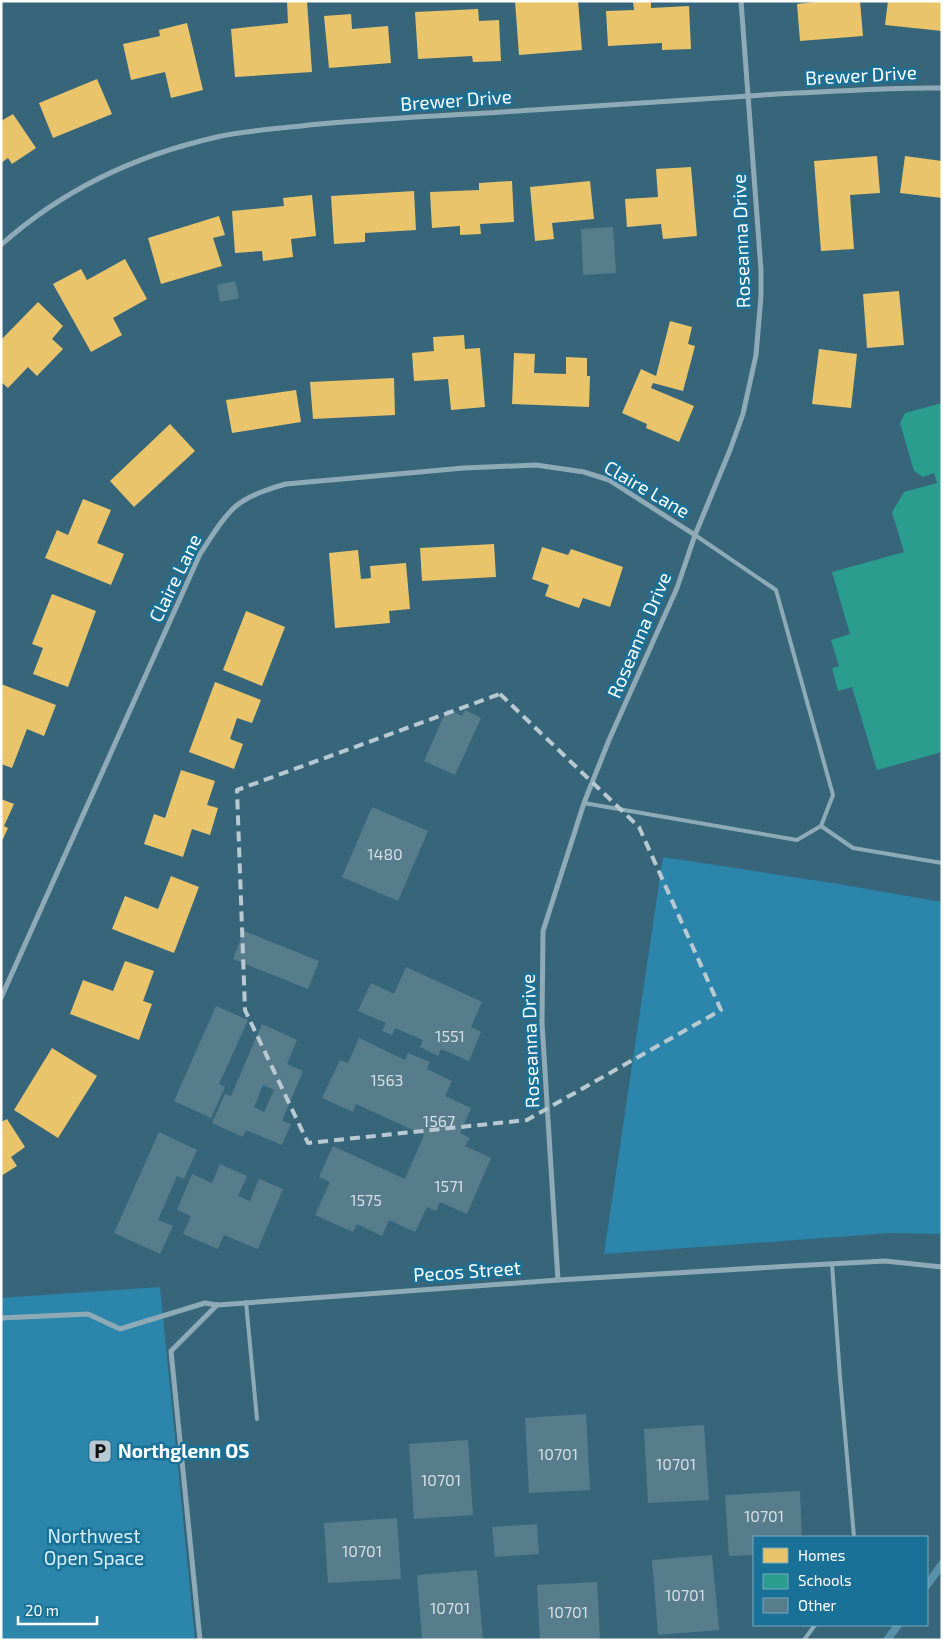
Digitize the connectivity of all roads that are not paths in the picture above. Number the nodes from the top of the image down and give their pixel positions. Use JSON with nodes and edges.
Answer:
{"nodes":[{"id":1,"x":741,"y":1,"type":"edge"},
{"id":2,"x":942,"y":88,"type":"edge"},
{"id":3,"x":748,"y":96,"type":"junction"},
{"id":4,"x":1,"y":245,"type":"edge"},
{"id":5,"x":695,"y":535,"type":"junction"},
{"id":6,"x":584,"y":803,"type":"junction"},
{"id":7,"x":821,"y":826,"type":"junction"},
{"id":8,"x":942,"y":863,"type":"edge"},
{"id":9,"x":1,"y":998,"type":"edge"},
{"id":10,"x":832,"y":1264,"type":"junction"},
{"id":11,"x":942,"y":1267,"type":"edge"},
{"id":12,"x":558,"y":1280,"type":"junction"},
{"id":13,"x":246,"y":1302,"type":"junction"},
{"id":14,"x":217,"y":1305,"type":"junction"},
{"id":15,"x":1,"y":1318,"type":"edge"},
{"id":16,"x":257,"y":1419,"type":"dead end"},
{"id":17,"x":854,"y":1536,"type":"edge"},
{"id":18,"x":814,"y":1626,"type":"edge"},
{"id":19,"x":200,"y":1640,"type":"edge"},
{"id":20,"x":804,"y":1640,"type":"edge"}],
"edges":[{"from":1,"to":3,"type":"street","name":"Roseanna Drive"},
{"from":2,"to":3,"type":"street","name":"Brewer Drive"},
{"from":3,"to":4,"type":"street","name":"Brewer Drive"},
{"from":3,"to":5,"type":"street","name":"Roseanna Drive"},
{"from":5,"to":6,"type":"street","name":"Roseanna Drive"},
{"from":5,"to":7,"type":"lane"},
{"from":5,"to":9,"type":"street","name":"Claire Lane"},
{"from":6,"to":7,"type":"lane"},
{"from":6,"to":12,"type":"street","name":"Roseanna Drive"},
{"from":7,"to":8,"type":"lane"},
{"from":10,"to":11,"type":"street","name":"Pecos Street"},
{"from":10,"to":12,"type":"street","name":"Pecos Street"},
{"from":10,"to":17,"type":"lane"},
{"from":12,"to":13,"type":"street","name":"Pecos Street"},
{"from":13,"to":14,"type":"street","name":"Pecos Street"},
{"from":13,"to":16,"type":"lane"},
{"from":14,"to":15,"type":"street","name":"Pecos Street"},
{"from":14,"to":19,"type":"street"},
{"from":18,"to":20,"type":"lane"}]}
